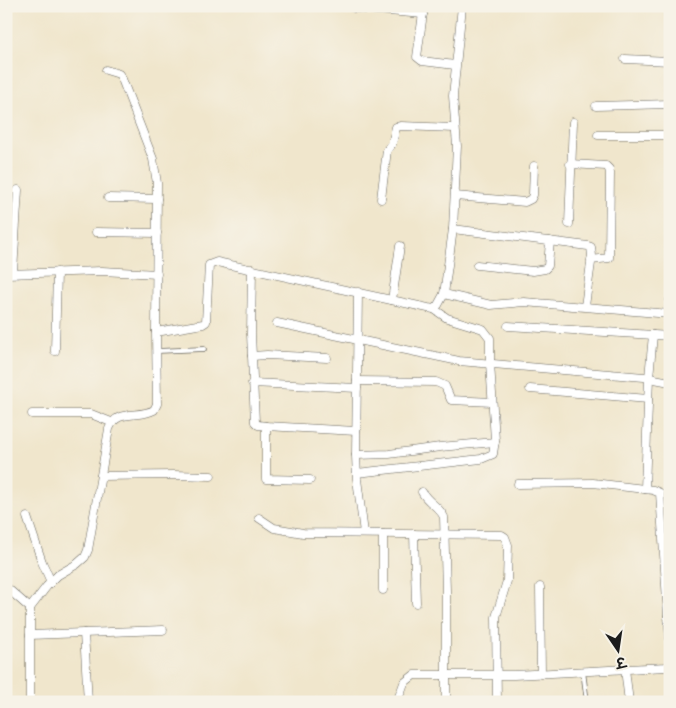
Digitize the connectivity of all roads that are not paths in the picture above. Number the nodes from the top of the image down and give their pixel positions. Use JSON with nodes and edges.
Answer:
{"nodes":[{"id":1,"x":462,"y":6,"type":"edge"},
{"id":2,"x":354,"y":8,"type":"dead end"},
{"id":3,"x":424,"y":10,"type":"edge"},
{"id":4,"x":625,"y":59,"type":"dead end"},
{"id":5,"x":670,"y":61,"type":"edge"},
{"id":6,"x":455,"y":65,"type":"junction"},
{"id":7,"x":106,"y":70,"type":"dead end"},
{"id":8,"x":670,"y":104,"type":"edge"},
{"id":9,"x":596,"y":106,"type":"dead end"},
{"id":10,"x":573,"y":122,"type":"dead end"},
{"id":11,"x":455,"y":128,"type":"junction"},
{"id":12,"x":598,"y":135,"type":"dead end"},
{"id":13,"x":670,"y":135,"type":"edge"},
{"id":14,"x":570,"y":164,"type":"junction"},
{"id":15,"x":534,"y":166,"type":"dead end"},
{"id":16,"x":18,"y":190,"type":"dead end"},
{"id":17,"x":455,"y":196,"type":"junction"},
{"id":18,"x":108,"y":198,"type":"dead end"},
{"id":19,"x":382,"y":198,"type":"dead end"},
{"id":20,"x":157,"y":199,"type":"junction"},
{"id":21,"x":569,"y":224,"type":"dead end"},
{"id":22,"x":453,"y":229,"type":"junction"},
{"id":23,"x":96,"y":232,"type":"dead end"},
{"id":24,"x":157,"y":233,"type":"junction"},
{"id":25,"x":10,"y":240,"type":"edge"},
{"id":26,"x":550,"y":241,"type":"junction"},
{"id":27,"x":400,"y":246,"type":"dead end"},
{"id":28,"x":592,"y":260,"type":"junction"},
{"id":29,"x":477,"y":265,"type":"dead end"},
{"id":30,"x":252,"y":269,"type":"junction"},
{"id":31,"x":57,"y":272,"type":"junction"},
{"id":32,"x":10,"y":273,"type":"edge"},
{"id":33,"x":157,"y":274,"type":"junction"},
{"id":34,"x":358,"y":292,"type":"junction"},
{"id":35,"x":444,"y":294,"type":"junction"},
{"id":36,"x":392,"y":300,"type":"junction"},
{"id":37,"x":670,"y":300,"type":"edge"},
{"id":38,"x":585,"y":306,"type":"junction"},
{"id":39,"x":434,"y":309,"type":"junction"},
{"id":40,"x":669,"y":314,"type":"edge"},
{"id":41,"x":277,"y":323,"type":"dead end"},
{"id":42,"x":508,"y":326,"type":"dead end"},
{"id":43,"x":156,"y":332,"type":"junction"},
{"id":44,"x":653,"y":335,"type":"junction"},
{"id":45,"x":670,"y":336,"type":"edge"},
{"id":46,"x":358,"y":339,"type":"junction"},
{"id":47,"x":204,"y":349,"type":"dead end"},
{"id":48,"x":55,"y":351,"type":"dead end"},
{"id":49,"x":156,"y":351,"type":"junction"},
{"id":50,"x":252,"y":356,"type":"junction"},
{"id":51,"x":327,"y":358,"type":"dead end"},
{"id":52,"x":490,"y":363,"type":"junction"},
{"id":53,"x":649,"y":377,"type":"junction"},
{"id":54,"x":670,"y":382,"type":"edge"},
{"id":55,"x":252,"y":383,"type":"junction"},
{"id":56,"x":357,"y":384,"type":"junction"},
{"id":57,"x":530,"y":389,"type":"dead end"},
{"id":58,"x":648,"y":399,"type":"junction"},
{"id":59,"x":492,"y":402,"type":"junction"},
{"id":60,"x":32,"y":414,"type":"dead end"},
{"id":61,"x":112,"y":422,"type":"junction"},
{"id":62,"x":266,"y":426,"type":"junction"},
{"id":63,"x":356,"y":430,"type":"junction"},
{"id":64,"x":495,"y":442,"type":"junction"},
{"id":65,"x":356,"y":455,"type":"junction"},
{"id":66,"x":357,"y":473,"type":"junction"},
{"id":67,"x":101,"y":476,"type":"junction"},
{"id":68,"x":211,"y":476,"type":"dead end"},
{"id":69,"x":310,"y":480,"type":"dead end"},
{"id":70,"x":518,"y":484,"type":"dead end"},
{"id":71,"x":645,"y":489,"type":"junction"},
{"id":72,"x":422,"y":492,"type":"dead end"},
{"id":73,"x":27,"y":516,"type":"dead end"},
{"id":74,"x":259,"y":518,"type":"dead end"},
{"id":75,"x":364,"y":533,"type":"junction"},
{"id":76,"x":384,"y":534,"type":"junction"},
{"id":77,"x":414,"y":534,"type":"junction"},
{"id":78,"x":445,"y":535,"type":"junction"},
{"id":79,"x":51,"y":582,"type":"junction"},
{"id":80,"x":6,"y":587,"type":"edge"},
{"id":81,"x":540,"y":587,"type":"dead end"},
{"id":82,"x":383,"y":590,"type":"dead end"},
{"id":83,"x":416,"y":603,"type":"dead end"},
{"id":84,"x":30,"y":608,"type":"junction"},
{"id":85,"x":669,"y":616,"type":"edge"},
{"id":86,"x":163,"y":630,"type":"dead end"},
{"id":87,"x":84,"y":633,"type":"junction"},
{"id":88,"x":30,"y":635,"type":"junction"},
{"id":89,"x":670,"y":640,"type":"edge"},
{"id":90,"x":670,"y":664,"type":"edge"},
{"id":91,"x":624,"y":668,"type":"junction"},
{"id":92,"x":583,"y":671,"type":"junction"},
{"id":93,"x":446,"y":674,"type":"junction"},
{"id":94,"x":541,"y":674,"type":"junction"},
{"id":95,"x":495,"y":675,"type":"junction"},
{"id":96,"x":30,"y":702,"type":"edge"},
{"id":97,"x":88,"y":702,"type":"edge"},
{"id":98,"x":396,"y":702,"type":"edge"},
{"id":99,"x":446,"y":702,"type":"edge"},
{"id":100,"x":496,"y":702,"type":"edge"},
{"id":101,"x":587,"y":702,"type":"edge"},
{"id":102,"x":629,"y":702,"type":"edge"}],
"edges":[{"from":1,"to":6,"type":"street"},
{"from":2,"to":3,"type":"street"},
{"from":3,"to":6,"type":"street"},
{"from":4,"to":5,"type":"street"},
{"from":6,"to":11,"type":"street"},
{"from":7,"to":20,"type":"street"},
{"from":8,"to":9,"type":"street"},
{"from":10,"to":14,"type":"street"},
{"from":11,"to":17,"type":"street"},
{"from":11,"to":19,"type":"street"},
{"from":12,"to":13,"type":"street"},
{"from":14,"to":21,"type":"street"},
{"from":14,"to":28,"type":"street"},
{"from":15,"to":17,"type":"street"},
{"from":16,"to":25,"type":"street"},
{"from":17,"to":22,"type":"street"},
{"from":18,"to":20,"type":"street"},
{"from":20,"to":24,"type":"street"},
{"from":22,"to":26,"type":"street"},
{"from":22,"to":35,"type":"street"},
{"from":23,"to":24,"type":"street"},
{"from":24,"to":33,"type":"street"},
{"from":25,"to":32,"type":"street"},
{"from":26,"to":28,"type":"street"},
{"from":26,"to":29,"type":"street"},
{"from":27,"to":36,"type":"street"},
{"from":28,"to":38,"type":"street"},
{"from":30,"to":34,"type":"street"},
{"from":30,"to":43,"type":"street"},
{"from":30,"to":50,"type":"street"},
{"from":31,"to":32,"type":"street"},
{"from":31,"to":33,"type":"street"},
{"from":31,"to":48,"type":"street"},
{"from":33,"to":43,"type":"street"},
{"from":34,"to":36,"type":"street"},
{"from":34,"to":46,"type":"street"},
{"from":35,"to":38,"type":"street"},
{"from":35,"to":39,"type":"street"},
{"from":36,"to":39,"type":"street"},
{"from":37,"to":40,"type":"street"},
{"from":38,"to":40,"type":"street"},
{"from":39,"to":52,"type":"street"},
{"from":41,"to":46,"type":"street"},
{"from":42,"to":44,"type":"street"},
{"from":43,"to":49,"type":"street"},
{"from":44,"to":45,"type":"street"},
{"from":44,"to":53,"type":"street"},
{"from":46,"to":52,"type":"street"},
{"from":46,"to":56,"type":"street"},
{"from":47,"to":49,"type":"lane"},
{"from":49,"to":61,"type":"street"},
{"from":50,"to":51,"type":"street"},
{"from":50,"to":55,"type":"street"},
{"from":52,"to":53,"type":"street"},
{"from":52,"to":59,"type":"street"},
{"from":53,"to":54,"type":"street"},
{"from":53,"to":58,"type":"street"},
{"from":55,"to":56,"type":"street"},
{"from":55,"to":62,"type":"street"},
{"from":56,"to":59,"type":"street"},
{"from":56,"to":63,"type":"street"},
{"from":57,"to":58,"type":"street"},
{"from":58,"to":71,"type":"street"},
{"from":59,"to":64,"type":"street"},
{"from":60,"to":61,"type":"street"},
{"from":61,"to":67,"type":"street"},
{"from":62,"to":63,"type":"street"},
{"from":62,"to":69,"type":"street"},
{"from":63,"to":65,"type":"street"},
{"from":64,"to":65,"type":"street"},
{"from":64,"to":66,"type":"street"},
{"from":65,"to":66,"type":"street"},
{"from":66,"to":75,"type":"street"},
{"from":67,"to":68,"type":"street"},
{"from":67,"to":79,"type":"street"},
{"from":70,"to":71,"type":"street"},
{"from":71,"to":85,"type":"street"},
{"from":72,"to":78,"type":"street"},
{"from":73,"to":79,"type":"street"},
{"from":74,"to":75,"type":"street"},
{"from":75,"to":76,"type":"street"},
{"from":76,"to":77,"type":"street"},
{"from":76,"to":82,"type":"street"},
{"from":77,"to":78,"type":"street"},
{"from":77,"to":83,"type":"street"},
{"from":78,"to":93,"type":"street"},
{"from":78,"to":95,"type":"street"},
{"from":79,"to":84,"type":"street"},
{"from":80,"to":84,"type":"street"},
{"from":81,"to":94,"type":"street"},
{"from":84,"to":88,"type":"street"},
{"from":85,"to":89,"type":"street"},
{"from":86,"to":87,"type":"street"},
{"from":87,"to":88,"type":"street"},
{"from":87,"to":97,"type":"street"},
{"from":88,"to":96,"type":"street"},
{"from":90,"to":91,"type":"street"},
{"from":91,"to":92,"type":"street"},
{"from":91,"to":102,"type":"street"},
{"from":92,"to":94,"type":"street"},
{"from":92,"to":101,"type":"lane"},
{"from":93,"to":95,"type":"street"},
{"from":93,"to":98,"type":"street"},
{"from":93,"to":99,"type":"street"},
{"from":94,"to":95,"type":"street"},
{"from":95,"to":100,"type":"street"}]}
